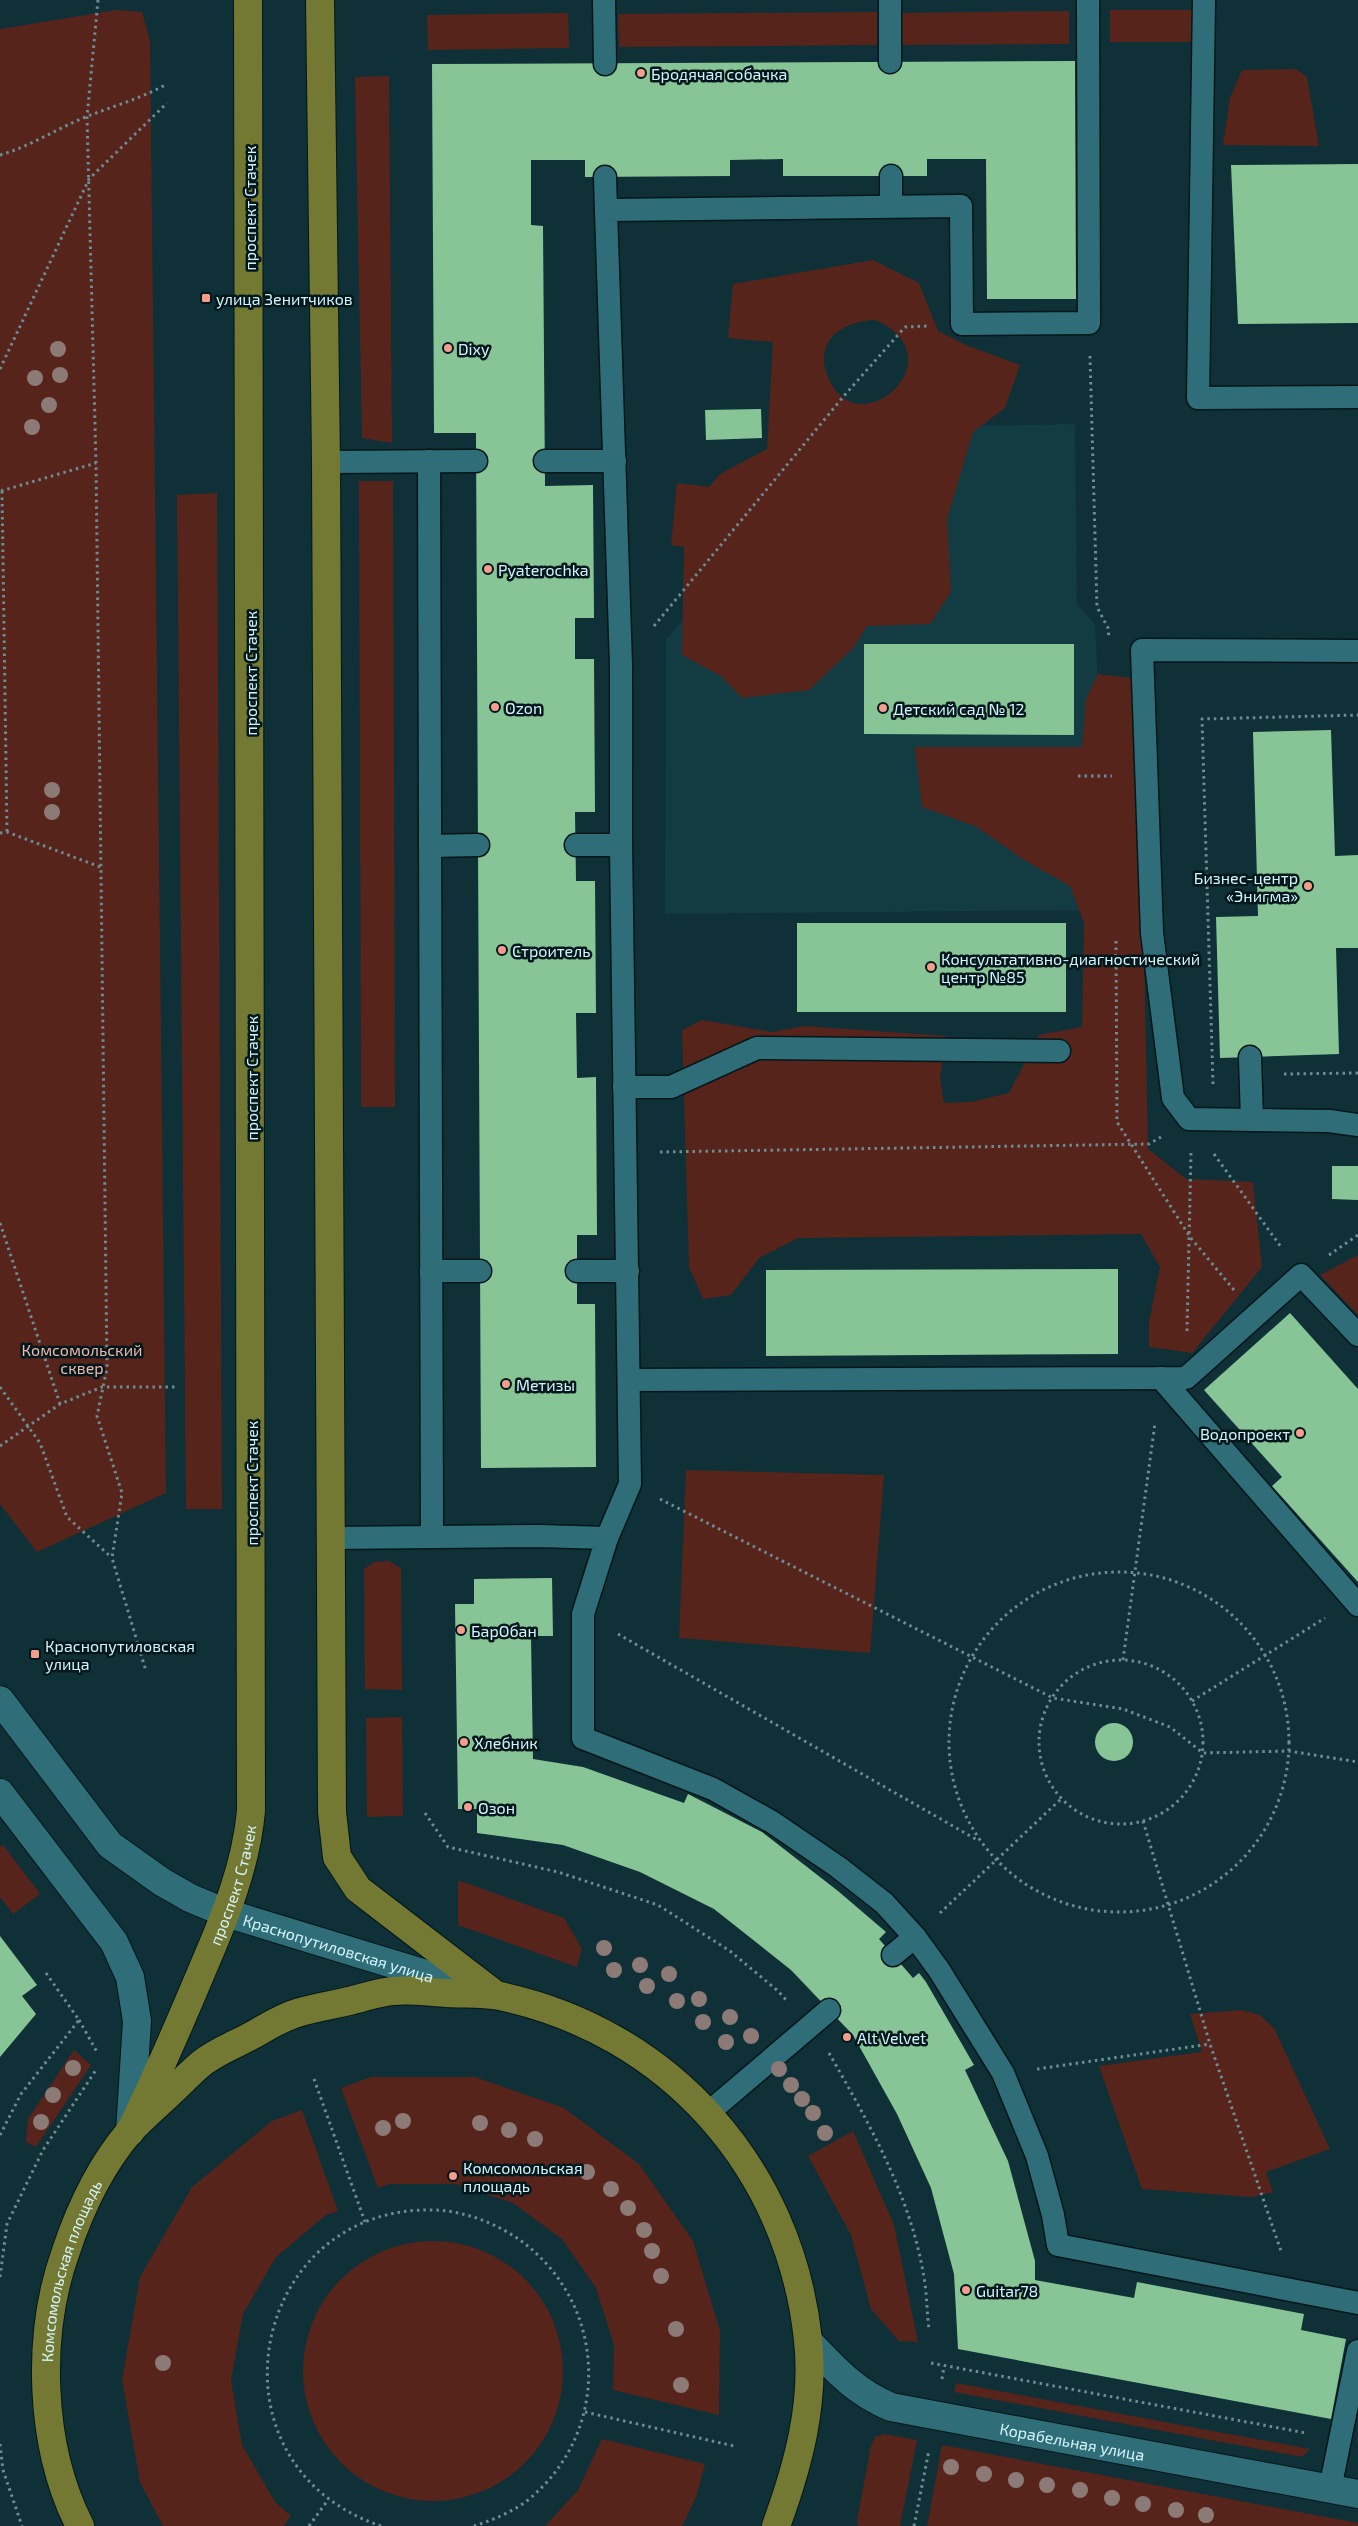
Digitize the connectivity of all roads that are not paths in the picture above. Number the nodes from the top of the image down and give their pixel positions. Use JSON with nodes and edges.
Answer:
{"nodes":[{"id":1,"x":248,"y":0,"type":"edge"},
{"id":2,"x":320,"y":0,"type":"edge"},
{"id":3,"x":604,"y":0,"type":"edge"},
{"id":4,"x":890,"y":0,"type":"edge"},
{"id":5,"x":1088,"y":0,"type":"edge"},
{"id":6,"x":1204,"y":0,"type":"edge"},
{"id":7,"x":890,"y":62,"type":"dead end"},
{"id":8,"x":605,"y":64,"type":"dead end"},
{"id":9,"x":891,"y":176,"type":"dead end"},
{"id":10,"x":605,"y":177,"type":"dead end"},
{"id":11,"x":891,"y":206,"type":"junction"},
{"id":12,"x":606,"y":210,"type":"junction"},
{"id":13,"x":1358,"y":397,"type":"edge"},
{"id":14,"x":429,"y":461,"type":"junction"},
{"id":15,"x":476,"y":461,"type":"dead end"},
{"id":16,"x":545,"y":461,"type":"dead end"},
{"id":17,"x":616,"y":461,"type":"junction"},
{"id":18,"x":326,"y":462,"type":"junction"},
{"id":19,"x":1358,"y":651,"type":"edge"},
{"id":20,"x":576,"y":845,"type":"dead end"},
{"id":21,"x":621,"y":845,"type":"junction"},
{"id":22,"x":430,"y":846,"type":"junction"},
{"id":23,"x":478,"y":846,"type":"dead end"},
{"id":24,"x":1058,"y":1051,"type":"dead end"},
{"id":25,"x":1250,"y":1057,"type":"dead end"},
{"id":26,"x":624,"y":1087,"type":"junction"},
{"id":27,"x":1252,"y":1120,"type":"junction"},
{"id":28,"x":1358,"y":1125,"type":"edge"},
{"id":29,"x":431,"y":1271,"type":"junction"},
{"id":30,"x":480,"y":1271,"type":"dead end"},
{"id":31,"x":577,"y":1271,"type":"dead end"},
{"id":32,"x":628,"y":1271,"type":"junction"},
{"id":33,"x":1358,"y":1335,"type":"edge"},
{"id":34,"x":1161,"y":1378,"type":"junction"},
{"id":35,"x":629,"y":1380,"type":"junction"},
{"id":36,"x":432,"y":1537,"type":"junction"},
{"id":37,"x":330,"y":1538,"type":"junction"},
{"id":38,"x":607,"y":1538,"type":"junction"},
{"id":39,"x":1356,"y":1602,"type":"edge"},
{"id":40,"x":0,"y":1700,"type":"edge"},
{"id":41,"x":0,"y":1793,"type":"edge"},
{"id":42,"x":226,"y":1913,"type":"junction"},
{"id":43,"x":915,"y":1937,"type":"junction"},
{"id":44,"x":893,"y":1955,"type":"dead end"},
{"id":45,"x":496,"y":1995,"type":"junction"},
{"id":46,"x":829,"y":2010,"type":"dead end"},
{"id":47,"x":708,"y":2113,"type":"junction"},
{"id":48,"x":130,"y":2132,"type":"junction"},
{"id":49,"x":1358,"y":2303,"type":"edge"},
{"id":50,"x":809,"y":2342,"type":"junction"},
{"id":51,"x":1358,"y":2351,"type":"edge"},
{"id":52,"x":1330,"y":2489,"type":"junction"},
{"id":53,"x":1358,"y":2494,"type":"edge"},
{"id":54,"x":77,"y":2523,"type":"edge"},
{"id":55,"x":776,"y":2526,"type":"edge"}],
"edges":[{"from":1,"to":42,"type":"main road","name":"проспект Стачек"},
{"from":2,"to":18,"type":"main road"},
{"from":3,"to":8,"type":"lane"},
{"from":4,"to":7,"type":"lane"},
{"from":5,"to":11,"type":"lane"},
{"from":6,"to":13,"type":"lane"},
{"from":9,"to":11,"type":"lane"},
{"from":10,"to":12,"type":"lane"},
{"from":11,"to":12,"type":"lane"},
{"from":12,"to":17,"type":"lane"},
{"from":14,"to":15,"type":"lane"},
{"from":14,"to":18,"type":"lane"},
{"from":14,"to":22,"type":"lane"},
{"from":16,"to":17,"type":"lane"},
{"from":17,"to":21,"type":"lane"},
{"from":18,"to":37,"type":"main road"},
{"from":19,"to":27,"type":"lane"},
{"from":20,"to":21,"type":"lane"},
{"from":21,"to":26,"type":"lane"},
{"from":22,"to":23,"type":"lane"},
{"from":22,"to":29,"type":"lane"},
{"from":24,"to":26,"type":"lane"},
{"from":25,"to":27,"type":"lane"},
{"from":26,"to":32,"type":"lane"},
{"from":27,"to":28,"type":"lane"},
{"from":29,"to":30,"type":"lane"},
{"from":29,"to":36,"type":"lane"},
{"from":31,"to":32,"type":"lane"},
{"from":32,"to":35,"type":"lane"},
{"from":33,"to":34,"type":"lane"},
{"from":34,"to":35,"type":"lane"},
{"from":34,"to":39,"type":"lane"},
{"from":35,"to":38,"type":"lane"},
{"from":36,"to":37,"type":"lane"},
{"from":36,"to":38,"type":"lane"},
{"from":37,"to":45,"type":"main road"},
{"from":38,"to":43,"type":"lane"},
{"from":40,"to":42,"type":"street","name":"Краснопутиловская улица"},
{"from":41,"to":48,"type":"street"},
{"from":42,"to":45,"type":"street","name":"Краснопутиловская улица"},
{"from":42,"to":48,"type":"main road","name":"проспект Стачек"},
{"from":43,"to":44,"type":"lane"},
{"from":43,"to":49,"type":"lane"},
{"from":45,"to":47,"type":"main road","name":"Комсомольская площадь"},
{"from":45,"to":48,"type":"main road","name":"Комсомольская площадь"},
{"from":46,"to":47,"type":"lane"},
{"from":47,"to":50,"type":"main road","name":"Комсомольская площадь"},
{"from":48,"to":54,"type":"main road","name":"Комсомольская площадь"},
{"from":50,"to":52,"type":"street","name":"Корабельная улица"},
{"from":50,"to":55,"type":"main road","name":"Комсомольская площадь"},
{"from":51,"to":52,"type":"lane"},
{"from":52,"to":53,"type":"street","name":"Корабельная улица"}]}
